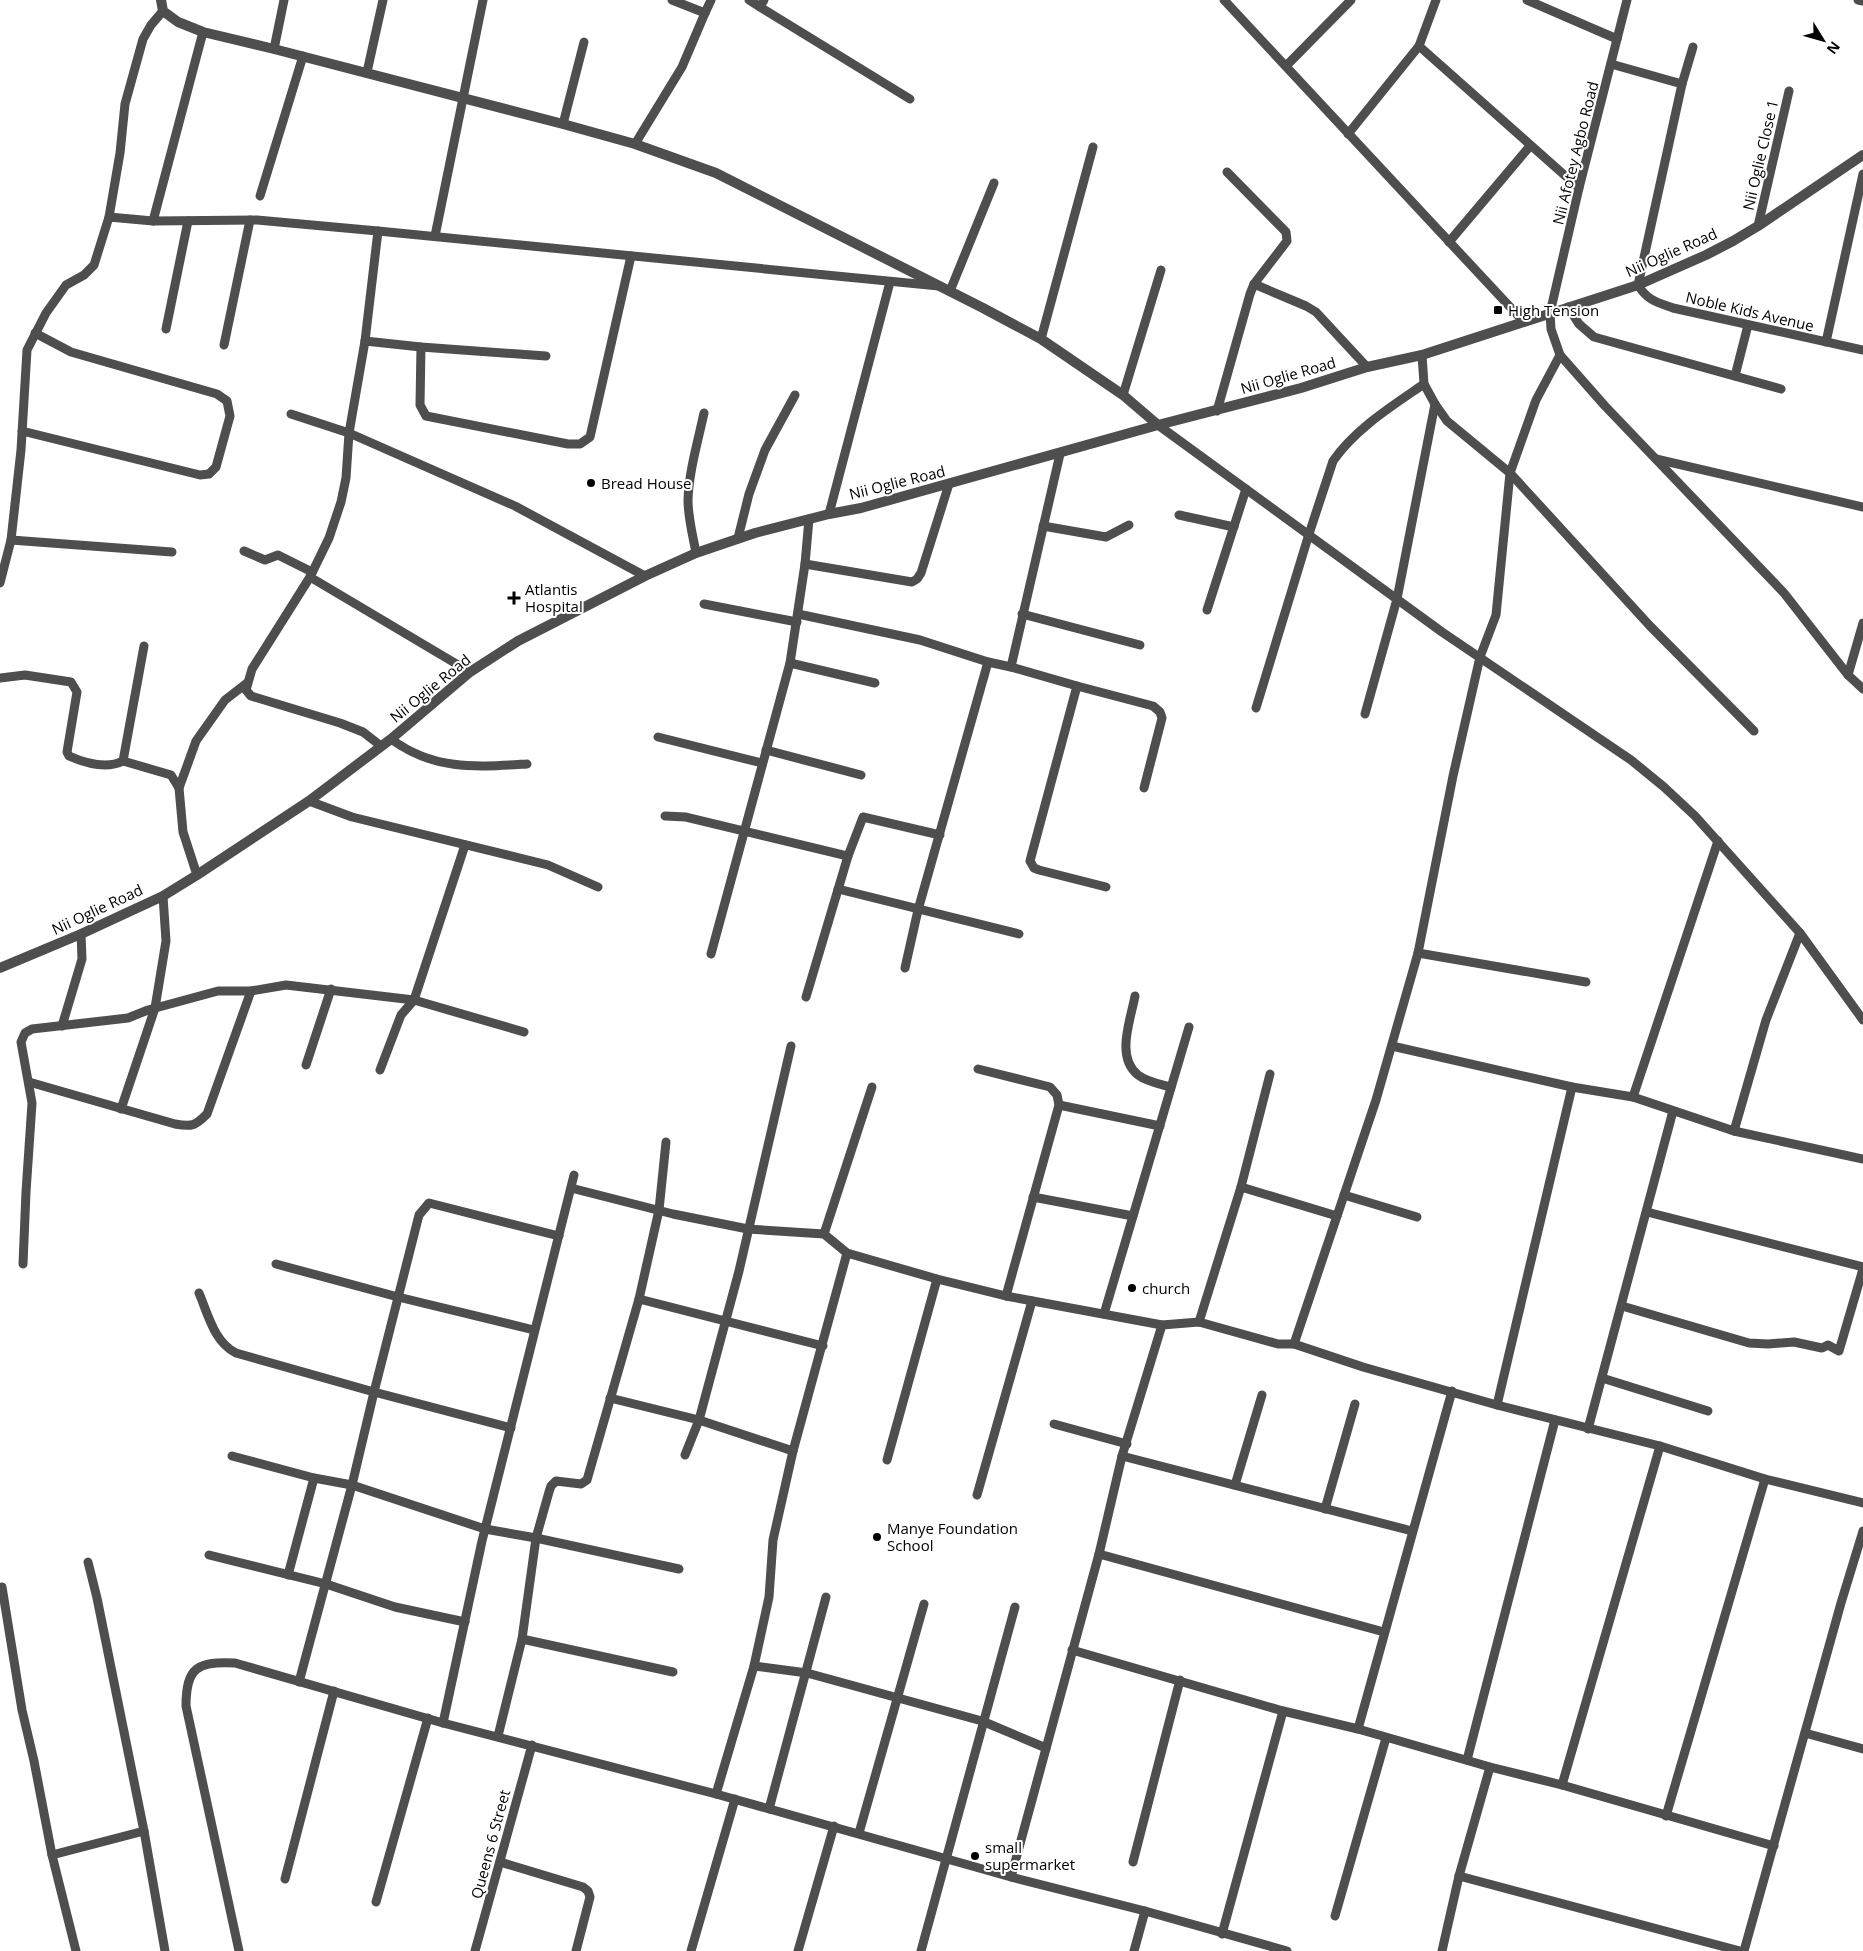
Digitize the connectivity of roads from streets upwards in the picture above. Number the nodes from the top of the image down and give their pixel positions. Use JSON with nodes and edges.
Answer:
{"nodes":[{"id":1,"x":161,"y":0,"type":"edge"},
{"id":2,"x":284,"y":0,"type":"edge"},
{"id":3,"x":383,"y":0,"type":"edge"},
{"id":4,"x":483,"y":0,"type":"edge"},
{"id":5,"x":672,"y":0,"type":"edge"},
{"id":6,"x":711,"y":0,"type":"edge"},
{"id":7,"x":749,"y":0,"type":"edge"},
{"id":8,"x":1224,"y":0,"type":"edge"},
{"id":9,"x":1352,"y":0,"type":"edge"},
{"id":10,"x":1436,"y":0,"type":"edge"},
{"id":11,"x":1527,"y":0,"type":"edge"},
{"id":12,"x":1627,"y":0,"type":"edge"},
{"id":13,"x":1858,"y":0,"type":"edge"},
{"id":14,"x":1863,"y":1,"type":"edge"},
{"id":15,"x":762,"y":4,"type":"edge"},
{"id":16,"x":164,"y":11,"type":"junction"},
{"id":17,"x":705,"y":13,"type":"junction"},
{"id":18,"x":203,"y":32,"type":"junction"},
{"id":19,"x":1617,"y":39,"type":"junction"},
{"id":20,"x":584,"y":42,"type":"dead end"},
{"id":21,"x":1419,"y":46,"type":"junction"},
{"id":22,"x":1693,"y":47,"type":"dead end"},
{"id":23,"x":274,"y":49,"type":"junction"},
{"id":24,"x":303,"y":56,"type":"junction"},
{"id":25,"x":1611,"y":64,"type":"junction"},
{"id":26,"x":1286,"y":66,"type":"junction"},
{"id":27,"x":367,"y":72,"type":"junction"},
{"id":28,"x":1682,"y":84,"type":"junction"},
{"id":29,"x":1789,"y":91,"type":"dead end"},
{"id":30,"x":463,"y":97,"type":"junction"},
{"id":31,"x":910,"y":99,"type":"dead end"},
{"id":32,"x":563,"y":124,"type":"junction"},
{"id":33,"x":1348,"y":134,"type":"junction"},
{"id":34,"x":635,"y":144,"type":"junction"},
{"id":35,"x":1530,"y":146,"type":"junction"},
{"id":36,"x":1093,"y":147,"type":"dead end"},
{"id":37,"x":1863,"y":155,"type":"edge"},
{"id":38,"x":1227,"y":172,"type":"dead end"},
{"id":39,"x":1863,"y":174,"type":"edge"},
{"id":40,"x":994,"y":183,"type":"dead end"},
{"id":41,"x":1579,"y":188,"type":"junction"},
{"id":42,"x":260,"y":196,"type":"dead end"},
{"id":43,"x":109,"y":217,"type":"junction"},
{"id":44,"x":250,"y":220,"type":"junction"},
{"id":45,"x":153,"y":221,"type":"junction"},
{"id":46,"x":188,"y":221,"type":"junction"},
{"id":47,"x":1758,"y":226,"type":"junction"},
{"id":48,"x":378,"y":230,"type":"junction"},
{"id":49,"x":435,"y":236,"type":"junction"},
{"id":50,"x":1450,"y":242,"type":"junction"},
{"id":51,"x":631,"y":256,"type":"junction"},
{"id":52,"x":1161,"y":270,"type":"dead end"},
{"id":53,"x":890,"y":282,"type":"junction"},
{"id":54,"x":1254,"y":284,"type":"junction"},
{"id":55,"x":1638,"y":285,"type":"junction"},
{"id":56,"x":946,"y":289,"type":"junction"},
{"id":57,"x":1568,"y":308,"type":"junction"},
{"id":58,"x":1550,"y":313,"type":"junction"},
{"id":59,"x":1524,"y":322,"type":"junction"},
{"id":60,"x":1748,"y":324,"type":"junction"},
{"id":61,"x":166,"y":329,"type":"dead end"},
{"id":62,"x":35,"y":333,"type":"junction"},
{"id":63,"x":1041,"y":339,"type":"junction"},
{"id":64,"x":365,"y":340,"type":"junction"},
{"id":65,"x":1826,"y":342,"type":"junction"},
{"id":66,"x":224,"y":345,"type":"dead end"},
{"id":67,"x":421,"y":347,"type":"junction"},
{"id":68,"x":1863,"y":350,"type":"edge"},
{"id":69,"x":1422,"y":354,"type":"junction"},
{"id":70,"x":1560,"y":355,"type":"junction"},
{"id":71,"x":546,"y":356,"type":"dead end"},
{"id":72,"x":1367,"y":367,"type":"junction"},
{"id":73,"x":1735,"y":376,"type":"junction"},
{"id":74,"x":1424,"y":384,"type":"junction"},
{"id":75,"x":1781,"y":389,"type":"dead end"},
{"id":76,"x":795,"y":395,"type":"dead end"},
{"id":77,"x":1123,"y":396,"type":"junction"},
{"id":78,"x":1435,"y":404,"type":"junction"},
{"id":79,"x":1217,"y":411,"type":"junction"},
{"id":80,"x":704,"y":413,"type":"dead end"},
{"id":81,"x":291,"y":414,"type":"dead end"},
{"id":82,"x":1158,"y":425,"type":"junction"},
{"id":83,"x":22,"y":430,"type":"junction"},
{"id":84,"x":349,"y":433,"type":"junction"},
{"id":85,"x":1060,"y":454,"type":"junction"},
{"id":86,"x":1656,"y":459,"type":"junction"},
{"id":87,"x":1510,"y":473,"type":"junction"},
{"id":88,"x":949,"y":484,"type":"junction"},
{"id":89,"x":1246,"y":489,"type":"junction"},
{"id":90,"x":1863,"y":507,"type":"edge"},
{"id":91,"x":829,"y":514,"type":"junction"},
{"id":92,"x":1178,"y":515,"type":"dead end"},
{"id":93,"x":809,"y":519,"type":"junction"},
{"id":94,"x":1129,"y":525,"type":"dead end"},
{"id":95,"x":1043,"y":526,"type":"junction"},
{"id":96,"x":1234,"y":527,"type":"junction"},
{"id":97,"x":1309,"y":534,"type":"junction"},
{"id":98,"x":738,"y":538,"type":"junction"},
{"id":99,"x":11,"y":540,"type":"junction"},
{"id":100,"x":244,"y":551,"type":"dead end"},
{"id":101,"x":172,"y":552,"type":"dead end"},
{"id":102,"x":696,"y":554,"type":"junction"},
{"id":103,"x":805,"y":564,"type":"junction"},
{"id":104,"x":311,"y":575,"type":"junction"},
{"id":105,"x":644,"y":576,"type":"junction"},
{"id":106,"x":0,"y":583,"type":"edge"},
{"id":107,"x":1397,"y":599,"type":"junction"},
{"id":108,"x":704,"y":604,"type":"dead end"},
{"id":109,"x":1207,"y":610,"type":"dead end"},
{"id":110,"x":1022,"y":614,"type":"junction"},
{"id":111,"x":798,"y":618,"type":"junction"},
{"id":112,"x":1863,"y":623,"type":"edge"},
{"id":113,"x":1140,"y":645,"type":"dead end"},
{"id":114,"x":144,"y":646,"type":"dead end"},
{"id":115,"x":1480,"y":657,"type":"junction"},
{"id":116,"x":790,"y":662,"type":"junction"},
{"id":117,"x":988,"y":662,"type":"junction"},
{"id":118,"x":1011,"y":667,"type":"junction"},
{"id":119,"x":470,"y":672,"type":"junction"},
{"id":120,"x":1848,"y":675,"type":"junction"},
{"id":121,"x":0,"y":678,"type":"edge"},
{"id":122,"x":247,"y":683,"type":"junction"},
{"id":123,"x":875,"y":683,"type":"dead end"},
{"id":124,"x":1077,"y":686,"type":"junction"},
{"id":125,"x":1863,"y":689,"type":"edge"},
{"id":126,"x":1256,"y":708,"type":"dead end"},
{"id":127,"x":1365,"y":714,"type":"dead end"},
{"id":128,"x":1754,"y":731,"type":"dead end"},
{"id":129,"x":658,"y":737,"type":"dead end"},
{"id":130,"x":391,"y":739,"type":"junction"},
{"id":131,"x":381,"y":746,"type":"junction"},
{"id":132,"x":766,"y":750,"type":"junction"},
{"id":133,"x":123,"y":761,"type":"junction"},
{"id":134,"x":762,"y":763,"type":"junction"},
{"id":135,"x":527,"y":764,"type":"dead end"},
{"id":136,"x":861,"y":775,"type":"dead end"},
{"id":137,"x":179,"y":788,"type":"junction"},
{"id":138,"x":1144,"y":788,"type":"dead end"},
{"id":139,"x":309,"y":801,"type":"junction"},
{"id":140,"x":665,"y":816,"type":"dead end"},
{"id":141,"x":744,"y":831,"type":"junction"},
{"id":142,"x":940,"y":835,"type":"junction"},
{"id":143,"x":1718,"y":841,"type":"junction"},
{"id":144,"x":465,"y":846,"type":"junction"},
{"id":145,"x":848,"y":856,"type":"junction"},
{"id":146,"x":196,"y":875,"type":"junction"},
{"id":147,"x":598,"y":887,"type":"dead end"},
{"id":148,"x":1106,"y":887,"type":"dead end"},
{"id":149,"x":838,"y":889,"type":"junction"},
{"id":150,"x":162,"y":896,"type":"junction"},
{"id":151,"x":918,"y":910,"type":"junction"},
{"id":152,"x":1800,"y":933,"type":"junction"},
{"id":153,"x":81,"y":934,"type":"junction"},
{"id":154,"x":1019,"y":934,"type":"dead end"},
{"id":155,"x":1418,"y":953,"type":"junction"},
{"id":156,"x":711,"y":954,"type":"dead end"},
{"id":157,"x":0,"y":968,"type":"edge"},
{"id":158,"x":905,"y":968,"type":"dead end"},
{"id":159,"x":1586,"y":982,"type":"dead end"},
{"id":160,"x":330,"y":989,"type":"junction"},
{"id":161,"x":251,"y":991,"type":"junction"},
{"id":162,"x":1136,"y":996,"type":"dead end"},
{"id":163,"x":806,"y":997,"type":"dead end"},
{"id":164,"x":414,"y":1000,"type":"junction"},
{"id":165,"x":155,"y":1008,"type":"junction"},
{"id":166,"x":1863,"y":1020,"type":"edge"},
{"id":167,"x":62,"y":1026,"type":"junction"},
{"id":168,"x":1190,"y":1027,"type":"dead end"},
{"id":169,"x":524,"y":1032,"type":"dead end"},
{"id":170,"x":791,"y":1046,"type":"dead end"},
{"id":171,"x":1392,"y":1046,"type":"junction"},
{"id":172,"x":306,"y":1065,"type":"dead end"},
{"id":173,"x":978,"y":1069,"type":"dead end"},
{"id":174,"x":380,"y":1070,"type":"dead end"},
{"id":175,"x":1270,"y":1074,"type":"dead end"},
{"id":176,"x":29,"y":1082,"type":"junction"},
{"id":177,"x":872,"y":1087,"type":"dead end"},
{"id":178,"x":1171,"y":1087,"type":"junction"},
{"id":179,"x":1572,"y":1087,"type":"junction"},
{"id":180,"x":1633,"y":1098,"type":"junction"},
{"id":181,"x":1059,"y":1105,"type":"junction"},
{"id":182,"x":121,"y":1109,"type":"junction"},
{"id":183,"x":1673,"y":1111,"type":"junction"},
{"id":184,"x":1160,"y":1126,"type":"junction"},
{"id":185,"x":1734,"y":1131,"type":"junction"},
{"id":186,"x":666,"y":1142,"type":"dead end"},
{"id":187,"x":1863,"y":1159,"type":"edge"},
{"id":188,"x":574,"y":1175,"type":"dead end"},
{"id":189,"x":1241,"y":1187,"type":"junction"},
{"id":190,"x":571,"y":1188,"type":"junction"},
{"id":191,"x":1344,"y":1195,"type":"junction"},
{"id":192,"x":1033,"y":1197,"type":"junction"},
{"id":193,"x":658,"y":1210,"type":"junction"},
{"id":194,"x":1647,"y":1212,"type":"junction"},
{"id":195,"x":1133,"y":1216,"type":"junction"},
{"id":196,"x":1337,"y":1216,"type":"junction"},
{"id":197,"x":1417,"y":1217,"type":"dead end"},
{"id":198,"x":748,"y":1229,"type":"junction"},
{"id":199,"x":824,"y":1234,"type":"junction"},
{"id":200,"x":559,"y":1236,"type":"junction"},
{"id":201,"x":847,"y":1253,"type":"junction"},
{"id":202,"x":23,"y":1264,"type":"dead end"},
{"id":203,"x":276,"y":1264,"type":"dead end"},
{"id":204,"x":1863,"y":1268,"type":"edge"},
{"id":205,"x":937,"y":1279,"type":"junction"},
{"id":206,"x":199,"y":1292,"type":"dead end"},
{"id":207,"x":398,"y":1296,"type":"junction"},
{"id":208,"x":1006,"y":1296,"type":"junction"},
{"id":209,"x":638,"y":1299,"type":"junction"},
{"id":210,"x":1032,"y":1301,"type":"junction"},
{"id":211,"x":1622,"y":1306,"type":"junction"},
{"id":212,"x":1104,"y":1314,"type":"junction"},
{"id":213,"x":725,"y":1322,"type":"junction"},
{"id":214,"x":1199,"y":1322,"type":"junction"},
{"id":215,"x":1162,"y":1326,"type":"junction"},
{"id":216,"x":534,"y":1330,"type":"junction"},
{"id":217,"x":1294,"y":1344,"type":"junction"},
{"id":218,"x":822,"y":1346,"type":"junction"},
{"id":219,"x":1602,"y":1378,"type":"junction"},
{"id":220,"x":1452,"y":1391,"type":"junction"},
{"id":221,"x":374,"y":1392,"type":"junction"},
{"id":222,"x":1262,"y":1395,"type":"dead end"},
{"id":223,"x":610,"y":1398,"type":"junction"},
{"id":224,"x":1355,"y":1404,"type":"dead end"},
{"id":225,"x":1497,"y":1405,"type":"junction"},
{"id":226,"x":1708,"y":1411,"type":"dead end"},
{"id":227,"x":699,"y":1420,"type":"junction"},
{"id":228,"x":1555,"y":1420,"type":"junction"},
{"id":229,"x":1054,"y":1424,"type":"dead end"},
{"id":230,"x":511,"y":1428,"type":"junction"},
{"id":231,"x":1588,"y":1429,"type":"junction"},
{"id":232,"x":1126,"y":1444,"type":"junction"},
{"id":233,"x":1660,"y":1446,"type":"junction"},
{"id":234,"x":793,"y":1451,"type":"junction"},
{"id":235,"x":685,"y":1455,"type":"dead end"},
{"id":236,"x":232,"y":1456,"type":"dead end"},
{"id":237,"x":1122,"y":1456,"type":"junction"},
{"id":238,"x":887,"y":1460,"type":"dead end"},
{"id":239,"x":314,"y":1478,"type":"junction"},
{"id":240,"x":1765,"y":1479,"type":"junction"},
{"id":241,"x":352,"y":1485,"type":"junction"},
{"id":242,"x":1236,"y":1485,"type":"junction"},
{"id":243,"x":977,"y":1495,"type":"dead end"},
{"id":244,"x":1863,"y":1503,"type":"edge"},
{"id":245,"x":1325,"y":1508,"type":"junction"},
{"id":246,"x":485,"y":1530,"type":"junction"},
{"id":247,"x":1412,"y":1530,"type":"junction"},
{"id":248,"x":1863,"y":1532,"type":"edge"},
{"id":249,"x":536,"y":1538,"type":"junction"},
{"id":250,"x":1099,"y":1554,"type":"junction"},
{"id":251,"x":209,"y":1555,"type":"dead end"},
{"id":252,"x":88,"y":1562,"type":"dead end"},
{"id":253,"x":679,"y":1569,"type":"dead end"},
{"id":254,"x":288,"y":1575,"type":"junction"},
{"id":255,"x":326,"y":1584,"type":"junction"},
{"id":256,"x":2,"y":1586,"type":"dead end"},
{"id":257,"x":826,"y":1597,"type":"dead end"},
{"id":258,"x":924,"y":1604,"type":"dead end"},
{"id":259,"x":1015,"y":1607,"type":"dead end"},
{"id":260,"x":465,"y":1622,"type":"junction"},
{"id":261,"x":1384,"y":1632,"type":"junction"},
{"id":262,"x":522,"y":1639,"type":"junction"},
{"id":263,"x":1072,"y":1650,"type":"junction"},
{"id":264,"x":754,"y":1666,"type":"junction"},
{"id":265,"x":673,"y":1672,"type":"dead end"},
{"id":266,"x":806,"y":1674,"type":"junction"},
{"id":267,"x":1180,"y":1680,"type":"junction"},
{"id":268,"x":299,"y":1682,"type":"junction"},
{"id":269,"x":334,"y":1691,"type":"junction"},
{"id":270,"x":897,"y":1698,"type":"junction"},
{"id":271,"x":1283,"y":1710,"type":"junction"},
{"id":272,"x":428,"y":1718,"type":"junction"},
{"id":273,"x":982,"y":1720,"type":"junction"},
{"id":274,"x":443,"y":1722,"type":"junction"},
{"id":275,"x":1358,"y":1729,"type":"junction"},
{"id":276,"x":1805,"y":1733,"type":"junction"},
{"id":277,"x":498,"y":1736,"type":"junction"},
{"id":278,"x":1386,"y":1738,"type":"junction"},
{"id":279,"x":532,"y":1745,"type":"junction"},
{"id":280,"x":1046,"y":1748,"type":"junction"},
{"id":281,"x":1863,"y":1749,"type":"edge"},
{"id":282,"x":1467,"y":1760,"type":"junction"},
{"id":283,"x":1490,"y":1767,"type":"junction"},
{"id":284,"x":1562,"y":1785,"type":"junction"},
{"id":285,"x":716,"y":1794,"type":"junction"},
{"id":286,"x":735,"y":1799,"type":"junction"},
{"id":287,"x":769,"y":1809,"type":"junction"},
{"id":288,"x":1666,"y":1816,"type":"junction"},
{"id":289,"x":834,"y":1826,"type":"junction"},
{"id":290,"x":144,"y":1831,"type":"junction"},
{"id":291,"x":859,"y":1832,"type":"junction"},
{"id":292,"x":1774,"y":1846,"type":"junction"},
{"id":293,"x":52,"y":1855,"type":"junction"},
{"id":294,"x":945,"y":1858,"type":"junction"},
{"id":295,"x":500,"y":1862,"type":"junction"},
{"id":296,"x":1133,"y":1862,"type":"dead end"},
{"id":297,"x":1459,"y":1876,"type":"junction"},
{"id":298,"x":1011,"y":1877,"type":"junction"},
{"id":299,"x":285,"y":1879,"type":"dead end"},
{"id":300,"x":376,"y":1902,"type":"dead end"},
{"id":301,"x":1145,"y":1911,"type":"junction"},
{"id":302,"x":1336,"y":1916,"type":"dead end"},
{"id":303,"x":1222,"y":1934,"type":"junction"},
{"id":304,"x":76,"y":1951,"type":"edge"},
{"id":305,"x":165,"y":1951,"type":"edge"},
{"id":306,"x":239,"y":1951,"type":"edge"},
{"id":307,"x":475,"y":1951,"type":"edge"},
{"id":308,"x":576,"y":1951,"type":"edge"},
{"id":309,"x":691,"y":1951,"type":"edge"},
{"id":310,"x":798,"y":1951,"type":"edge"},
{"id":311,"x":921,"y":1951,"type":"edge"},
{"id":312,"x":1134,"y":1951,"type":"edge"},
{"id":313,"x":1287,"y":1951,"type":"edge"},
{"id":314,"x":1442,"y":1951,"type":"edge"},
{"id":315,"x":1742,"y":1951,"type":"edge"}],
"edges":[{"from":1,"to":16,"type":"street"},
{"from":2,"to":23,"type":"street"},
{"from":3,"to":27,"type":"street"},
{"from":4,"to":30,"type":"street"},
{"from":5,"to":17,"type":"street"},
{"from":6,"to":17,"type":"street"},
{"from":7,"to":15,"type":"street"},
{"from":8,"to":26,"type":"street"},
{"from":9,"to":26,"type":"street"},
{"from":10,"to":21,"type":"street"},
{"from":11,"to":19,"type":"street"},
{"from":12,"to":19,"type":"street","name":"Nii Afotey Agbo Road"},
{"from":13,"to":14,"type":"street"},
{"from":15,"to":31,"type":"street"},
{"from":16,"to":18,"type":"street"},
{"from":16,"to":43,"type":"street"},
{"from":17,"to":34,"type":"street"},
{"from":18,"to":23,"type":"street"},
{"from":18,"to":45,"type":"street"},
{"from":19,"to":25,"type":"street","name":"Nii Afotey Agbo Road"},
{"from":20,"to":32,"type":"street"},
{"from":21,"to":33,"type":"street"},
{"from":21,"to":35,"type":"street"},
{"from":22,"to":28,"type":"street"},
{"from":23,"to":24,"type":"street"},
{"from":24,"to":27,"type":"street"},
{"from":24,"to":42,"type":"street"},
{"from":25,"to":28,"type":"street"},
{"from":25,"to":41,"type":"street","name":"Nii Afotey Agbo Road"},
{"from":26,"to":33,"type":"street"},
{"from":27,"to":30,"type":"street"},
{"from":28,"to":55,"type":"street"},
{"from":29,"to":47,"type":"street","name":"Nii Oglie Close 1"},
{"from":30,"to":32,"type":"street"},
{"from":30,"to":49,"type":"street"},
{"from":32,"to":34,"type":"street"},
{"from":33,"to":50,"type":"street"},
{"from":34,"to":56,"type":"street"},
{"from":35,"to":41,"type":"street"},
{"from":35,"to":50,"type":"street"},
{"from":36,"to":63,"type":"street"},
{"from":37,"to":47,"type":"street","name":"Nii Oglie Road"},
{"from":38,"to":54,"type":"street"},
{"from":39,"to":65,"type":"street"},
{"from":40,"to":56,"type":"street"},
{"from":41,"to":58,"type":"street","name":"Nii Afotey Agbo Road"},
{"from":43,"to":45,"type":"street"},
{"from":43,"to":62,"type":"street"},
{"from":44,"to":46,"type":"street"},
{"from":44,"to":48,"type":"street"},
{"from":44,"to":66,"type":"street"},
{"from":45,"to":46,"type":"street"},
{"from":46,"to":61,"type":"street"},
{"from":47,"to":55,"type":"street","name":"Nii Oglie Road"},
{"from":48,"to":49,"type":"street"},
{"from":48,"to":64,"type":"street"},
{"from":49,"to":51,"type":"street"},
{"from":50,"to":59,"type":"street"},
{"from":51,"to":53,"type":"street"},
{"from":51,"to":67,"type":"street"},
{"from":52,"to":77,"type":"street"},
{"from":53,"to":56,"type":"street"},
{"from":53,"to":91,"type":"street"},
{"from":54,"to":72,"type":"street"},
{"from":54,"to":79,"type":"street"},
{"from":55,"to":57,"type":"street","name":"Nii Oglie Road"},
{"from":55,"to":60,"type":"street","name":"Noble Kids Avenue"},
{"from":56,"to":63,"type":"street"},
{"from":57,"to":58,"type":"street","name":"Nii Oglie Road"},
{"from":57,"to":73,"type":"street"},
{"from":58,"to":59,"type":"street","name":"Nii Oglie Road"},
{"from":58,"to":70,"type":"street"},
{"from":59,"to":69,"type":"street","name":"Nii Oglie Road"},
{"from":60,"to":65,"type":"street","name":"Noble Kids Avenue"},
{"from":60,"to":73,"type":"street"},
{"from":62,"to":83,"type":"street"},
{"from":62,"to":83,"type":"street"},
{"from":63,"to":77,"type":"street"},
{"from":64,"to":67,"type":"street"},
{"from":64,"to":84,"type":"street"},
{"from":65,"to":68,"type":"street","name":"Noble Kids Avenue"},
{"from":67,"to":71,"type":"street"},
{"from":69,"to":72,"type":"street","name":"Nii Oglie Road"},
{"from":69,"to":74,"type":"street"},
{"from":70,"to":86,"type":"street"},
{"from":70,"to":87,"type":"street"},
{"from":72,"to":79,"type":"street","name":"Nii Oglie Road"},
{"from":73,"to":75,"type":"street"},
{"from":74,"to":78,"type":"street"},
{"from":74,"to":97,"type":"street"},
{"from":76,"to":98,"type":"street"},
{"from":77,"to":82,"type":"street"},
{"from":78,"to":87,"type":"street"},
{"from":78,"to":107,"type":"street"},
{"from":79,"to":82,"type":"street","name":"Nii Oglie Road"},
{"from":80,"to":102,"type":"street"},
{"from":81,"to":84,"type":"street"},
{"from":82,"to":85,"type":"street","name":"Nii Oglie Road"},
{"from":82,"to":89,"type":"street"},
{"from":83,"to":99,"type":"street"},
{"from":84,"to":104,"type":"street"},
{"from":84,"to":105,"type":"street"},
{"from":85,"to":88,"type":"street","name":"Nii Oglie Road"},
{"from":85,"to":95,"type":"street"},
{"from":86,"to":90,"type":"street"},
{"from":86,"to":120,"type":"street"},
{"from":87,"to":115,"type":"street"},
{"from":87,"to":128,"type":"street"},
{"from":88,"to":91,"type":"street","name":"Nii Oglie Road"},
{"from":88,"to":103,"type":"street"},
{"from":89,"to":96,"type":"street"},
{"from":89,"to":97,"type":"street"},
{"from":91,"to":93,"type":"street","name":"Nii Oglie Road"},
{"from":92,"to":96,"type":"street"},
{"from":93,"to":98,"type":"street","name":"Nii Oglie Road"},
{"from":93,"to":103,"type":"street"},
{"from":94,"to":95,"type":"street"},
{"from":95,"to":110,"type":"street"},
{"from":96,"to":109,"type":"street"},
{"from":97,"to":107,"type":"street"},
{"from":97,"to":126,"type":"street"},
{"from":98,"to":102,"type":"street","name":"Nii Oglie Road"},
{"from":99,"to":101,"type":"street"},
{"from":99,"to":106,"type":"street"},
{"from":100,"to":104,"type":"street"},
{"from":102,"to":105,"type":"street","name":"Nii Oglie Road"},
{"from":103,"to":111,"type":"street"},
{"from":104,"to":119,"type":"street"},
{"from":104,"to":122,"type":"street"},
{"from":105,"to":119,"type":"street","name":"Nii Oglie Road"},
{"from":107,"to":115,"type":"street"},
{"from":107,"to":127,"type":"street"},
{"from":108,"to":111,"type":"street"},
{"from":110,"to":113,"type":"street"},
{"from":110,"to":118,"type":"street"},
{"from":111,"to":116,"type":"street"},
{"from":111,"to":117,"type":"street"},
{"from":112,"to":120,"type":"street"},
{"from":114,"to":133,"type":"street"},
{"from":115,"to":143,"type":"street"},
{"from":115,"to":155,"type":"street"},
{"from":116,"to":123,"type":"street"},
{"from":116,"to":132,"type":"street"},
{"from":117,"to":118,"type":"street"},
{"from":117,"to":142,"type":"street"},
{"from":118,"to":124,"type":"street"},
{"from":119,"to":130,"type":"street","name":"Nii Oglie Road"},
{"from":120,"to":125,"type":"street"},
{"from":121,"to":133,"type":"street"},
{"from":122,"to":131,"type":"street"},
{"from":122,"to":137,"type":"street"},
{"from":124,"to":138,"type":"street"},
{"from":124,"to":148,"type":"street"},
{"from":129,"to":134,"type":"street"},
{"from":130,"to":131,"type":"street","name":"Nii Oglie Road"},
{"from":130,"to":135,"type":"street"},
{"from":131,"to":139,"type":"street","name":"Nii Oglie Road"},
{"from":132,"to":134,"type":"street"},
{"from":132,"to":136,"type":"street"},
{"from":133,"to":137,"type":"street"},
{"from":134,"to":141,"type":"street"},
{"from":137,"to":146,"type":"street"},
{"from":139,"to":144,"type":"street"},
{"from":139,"to":146,"type":"street","name":"Nii Oglie Road"},
{"from":140,"to":141,"type":"street"},
{"from":141,"to":145,"type":"street"},
{"from":141,"to":156,"type":"street"},
{"from":142,"to":145,"type":"street"},
{"from":142,"to":151,"type":"street"},
{"from":143,"to":152,"type":"street"},
{"from":143,"to":180,"type":"street"},
{"from":144,"to":147,"type":"street"},
{"from":144,"to":164,"type":"street"},
{"from":145,"to":149,"type":"street"},
{"from":146,"to":150,"type":"street","name":"Nii Oglie Road"},
{"from":149,"to":151,"type":"street"},
{"from":149,"to":163,"type":"street"},
{"from":150,"to":153,"type":"street","name":"Nii Oglie Road"},
{"from":150,"to":165,"type":"street"},
{"from":151,"to":154,"type":"street"},
{"from":151,"to":158,"type":"street"},
{"from":152,"to":166,"type":"street"},
{"from":152,"to":185,"type":"street"},
{"from":153,"to":157,"type":"street","name":"Nii Oglie Road"},
{"from":153,"to":167,"type":"street"},
{"from":155,"to":159,"type":"street"},
{"from":155,"to":171,"type":"street"},
{"from":160,"to":161,"type":"street"},
{"from":160,"to":164,"type":"street"},
{"from":160,"to":172,"type":"street"},
{"from":161,"to":165,"type":"street"},
{"from":161,"to":182,"type":"street"},
{"from":162,"to":178,"type":"street"},
{"from":164,"to":169,"type":"street"},
{"from":164,"to":174,"type":"street"},
{"from":165,"to":167,"type":"street"},
{"from":165,"to":182,"type":"street"},
{"from":167,"to":176,"type":"street"},
{"from":168,"to":178,"type":"street"},
{"from":170,"to":198,"type":"street"},
{"from":171,"to":179,"type":"street"},
{"from":171,"to":191,"type":"street"},
{"from":173,"to":181,"type":"street"},
{"from":175,"to":189,"type":"street"},
{"from":176,"to":182,"type":"street"},
{"from":176,"to":202,"type":"street"},
{"from":177,"to":199,"type":"street"},
{"from":178,"to":184,"type":"street"},
{"from":179,"to":180,"type":"street"},
{"from":179,"to":225,"type":"street"},
{"from":180,"to":183,"type":"street"},
{"from":181,"to":184,"type":"street"},
{"from":181,"to":192,"type":"street"},
{"from":183,"to":185,"type":"street"},
{"from":183,"to":194,"type":"street"},
{"from":184,"to":195,"type":"street"},
{"from":185,"to":187,"type":"street"},
{"from":186,"to":193,"type":"street"},
{"from":188,"to":190,"type":"street"},
{"from":189,"to":196,"type":"street"},
{"from":189,"to":214,"type":"street"},
{"from":190,"to":193,"type":"street"},
{"from":190,"to":200,"type":"street"},
{"from":191,"to":196,"type":"street"},
{"from":191,"to":197,"type":"street"},
{"from":192,"to":195,"type":"street"},
{"from":192,"to":208,"type":"street"},
{"from":193,"to":198,"type":"street"},
{"from":193,"to":209,"type":"street"},
{"from":194,"to":204,"type":"street"},
{"from":194,"to":211,"type":"street"},
{"from":195,"to":212,"type":"street"},
{"from":196,"to":217,"type":"street"},
{"from":198,"to":199,"type":"street"},
{"from":198,"to":213,"type":"street"},
{"from":199,"to":201,"type":"street"},
{"from":200,"to":207,"type":"street"},
{"from":200,"to":216,"type":"street"},
{"from":201,"to":205,"type":"street"},
{"from":201,"to":218,"type":"street"},
{"from":203,"to":207,"type":"street"},
{"from":204,"to":211,"type":"street"},
{"from":205,"to":208,"type":"street"},
{"from":205,"to":238,"type":"street"},
{"from":206,"to":221,"type":"street"},
{"from":207,"to":216,"type":"street"},
{"from":207,"to":221,"type":"street"},
{"from":208,"to":210,"type":"street"},
{"from":209,"to":213,"type":"street"},
{"from":209,"to":223,"type":"street"},
{"from":210,"to":212,"type":"street"},
{"from":210,"to":243,"type":"street"},
{"from":211,"to":219,"type":"street"},
{"from":212,"to":215,"type":"street"},
{"from":213,"to":218,"type":"street"},
{"from":213,"to":227,"type":"street"},
{"from":214,"to":215,"type":"street"},
{"from":214,"to":217,"type":"street"},
{"from":215,"to":232,"type":"street"},
{"from":216,"to":230,"type":"street"},
{"from":217,"to":220,"type":"street"},
{"from":218,"to":234,"type":"street"},
{"from":219,"to":226,"type":"street"},
{"from":219,"to":231,"type":"street"},
{"from":220,"to":225,"type":"street"},
{"from":220,"to":247,"type":"street"},
{"from":221,"to":230,"type":"street"},
{"from":221,"to":241,"type":"street"},
{"from":222,"to":242,"type":"street"},
{"from":223,"to":227,"type":"street"},
{"from":223,"to":249,"type":"street"},
{"from":224,"to":245,"type":"street"},
{"from":225,"to":228,"type":"street"},
{"from":227,"to":234,"type":"street"},
{"from":227,"to":235,"type":"street"},
{"from":228,"to":231,"type":"street"},
{"from":228,"to":282,"type":"street"},
{"from":229,"to":232,"type":"street"},
{"from":230,"to":246,"type":"street"},
{"from":231,"to":233,"type":"street"},
{"from":232,"to":237,"type":"street"},
{"from":233,"to":240,"type":"street"},
{"from":233,"to":284,"type":"street"},
{"from":234,"to":264,"type":"street"},
{"from":236,"to":239,"type":"street"},
{"from":237,"to":242,"type":"street"},
{"from":237,"to":250,"type":"street"},
{"from":239,"to":241,"type":"street"},
{"from":239,"to":254,"type":"street"},
{"from":240,"to":244,"type":"street"},
{"from":240,"to":288,"type":"street"},
{"from":241,"to":246,"type":"street"},
{"from":241,"to":255,"type":"street"},
{"from":242,"to":245,"type":"street"},
{"from":245,"to":247,"type":"street"},
{"from":246,"to":249,"type":"street"},
{"from":246,"to":260,"type":"street"},
{"from":247,"to":261,"type":"street"},
{"from":248,"to":276,"type":"street"},
{"from":249,"to":253,"type":"street"},
{"from":249,"to":262,"type":"street"},
{"from":250,"to":261,"type":"street"},
{"from":250,"to":263,"type":"street"},
{"from":251,"to":254,"type":"street"},
{"from":252,"to":290,"type":"street"},
{"from":254,"to":255,"type":"street"},
{"from":255,"to":260,"type":"street"},
{"from":255,"to":268,"type":"street"},
{"from":256,"to":293,"type":"street"},
{"from":257,"to":266,"type":"street"},
{"from":258,"to":270,"type":"street"},
{"from":259,"to":273,"type":"street"},
{"from":260,"to":274,"type":"street"},
{"from":261,"to":275,"type":"street"},
{"from":262,"to":265,"type":"street"},
{"from":262,"to":277,"type":"street"},
{"from":263,"to":267,"type":"street"},
{"from":263,"to":280,"type":"street"},
{"from":264,"to":266,"type":"street"},
{"from":264,"to":285,"type":"street"},
{"from":266,"to":270,"type":"street"},
{"from":266,"to":287,"type":"street"},
{"from":267,"to":271,"type":"street"},
{"from":267,"to":296,"type":"street"},
{"from":268,"to":269,"type":"street"},
{"from":268,"to":306,"type":"street"},
{"from":269,"to":272,"type":"street"},
{"from":269,"to":299,"type":"street"},
{"from":270,"to":273,"type":"street"},
{"from":270,"to":291,"type":"street"},
{"from":271,"to":275,"type":"street"},
{"from":271,"to":303,"type":"street"},
{"from":272,"to":274,"type":"street"},
{"from":272,"to":300,"type":"street"},
{"from":273,"to":280,"type":"street"},
{"from":273,"to":294,"type":"street"},
{"from":274,"to":277,"type":"street"},
{"from":275,"to":278,"type":"street"},
{"from":276,"to":281,"type":"street"},
{"from":276,"to":292,"type":"street"},
{"from":277,"to":279,"type":"street"},
{"from":278,"to":282,"type":"street"},
{"from":278,"to":302,"type":"street"},
{"from":279,"to":285,"type":"street"},
{"from":279,"to":295,"type":"street","name":"Queens 6 Street"},
{"from":280,"to":298,"type":"street"},
{"from":282,"to":283,"type":"street"},
{"from":283,"to":284,"type":"street"},
{"from":283,"to":297,"type":"street"},
{"from":284,"to":288,"type":"street"},
{"from":285,"to":286,"type":"street"},
{"from":286,"to":287,"type":"street"},
{"from":286,"to":309,"type":"street"},
{"from":287,"to":289,"type":"street"},
{"from":288,"to":292,"type":"street"},
{"from":289,"to":291,"type":"street"},
{"from":289,"to":310,"type":"street"},
{"from":290,"to":293,"type":"street"},
{"from":290,"to":305,"type":"street"},
{"from":291,"to":294,"type":"street"},
{"from":292,"to":315,"type":"street"},
{"from":293,"to":304,"type":"street"},
{"from":294,"to":298,"type":"street"},
{"from":294,"to":311,"type":"street"},
{"from":295,"to":307,"type":"street","name":"Queens 6 Street"},
{"from":295,"to":308,"type":"street"},
{"from":297,"to":314,"type":"street"},
{"from":297,"to":315,"type":"street"},
{"from":298,"to":301,"type":"street"},
{"from":301,"to":303,"type":"street"},
{"from":301,"to":312,"type":"street"},
{"from":303,"to":313,"type":"street"}]}
